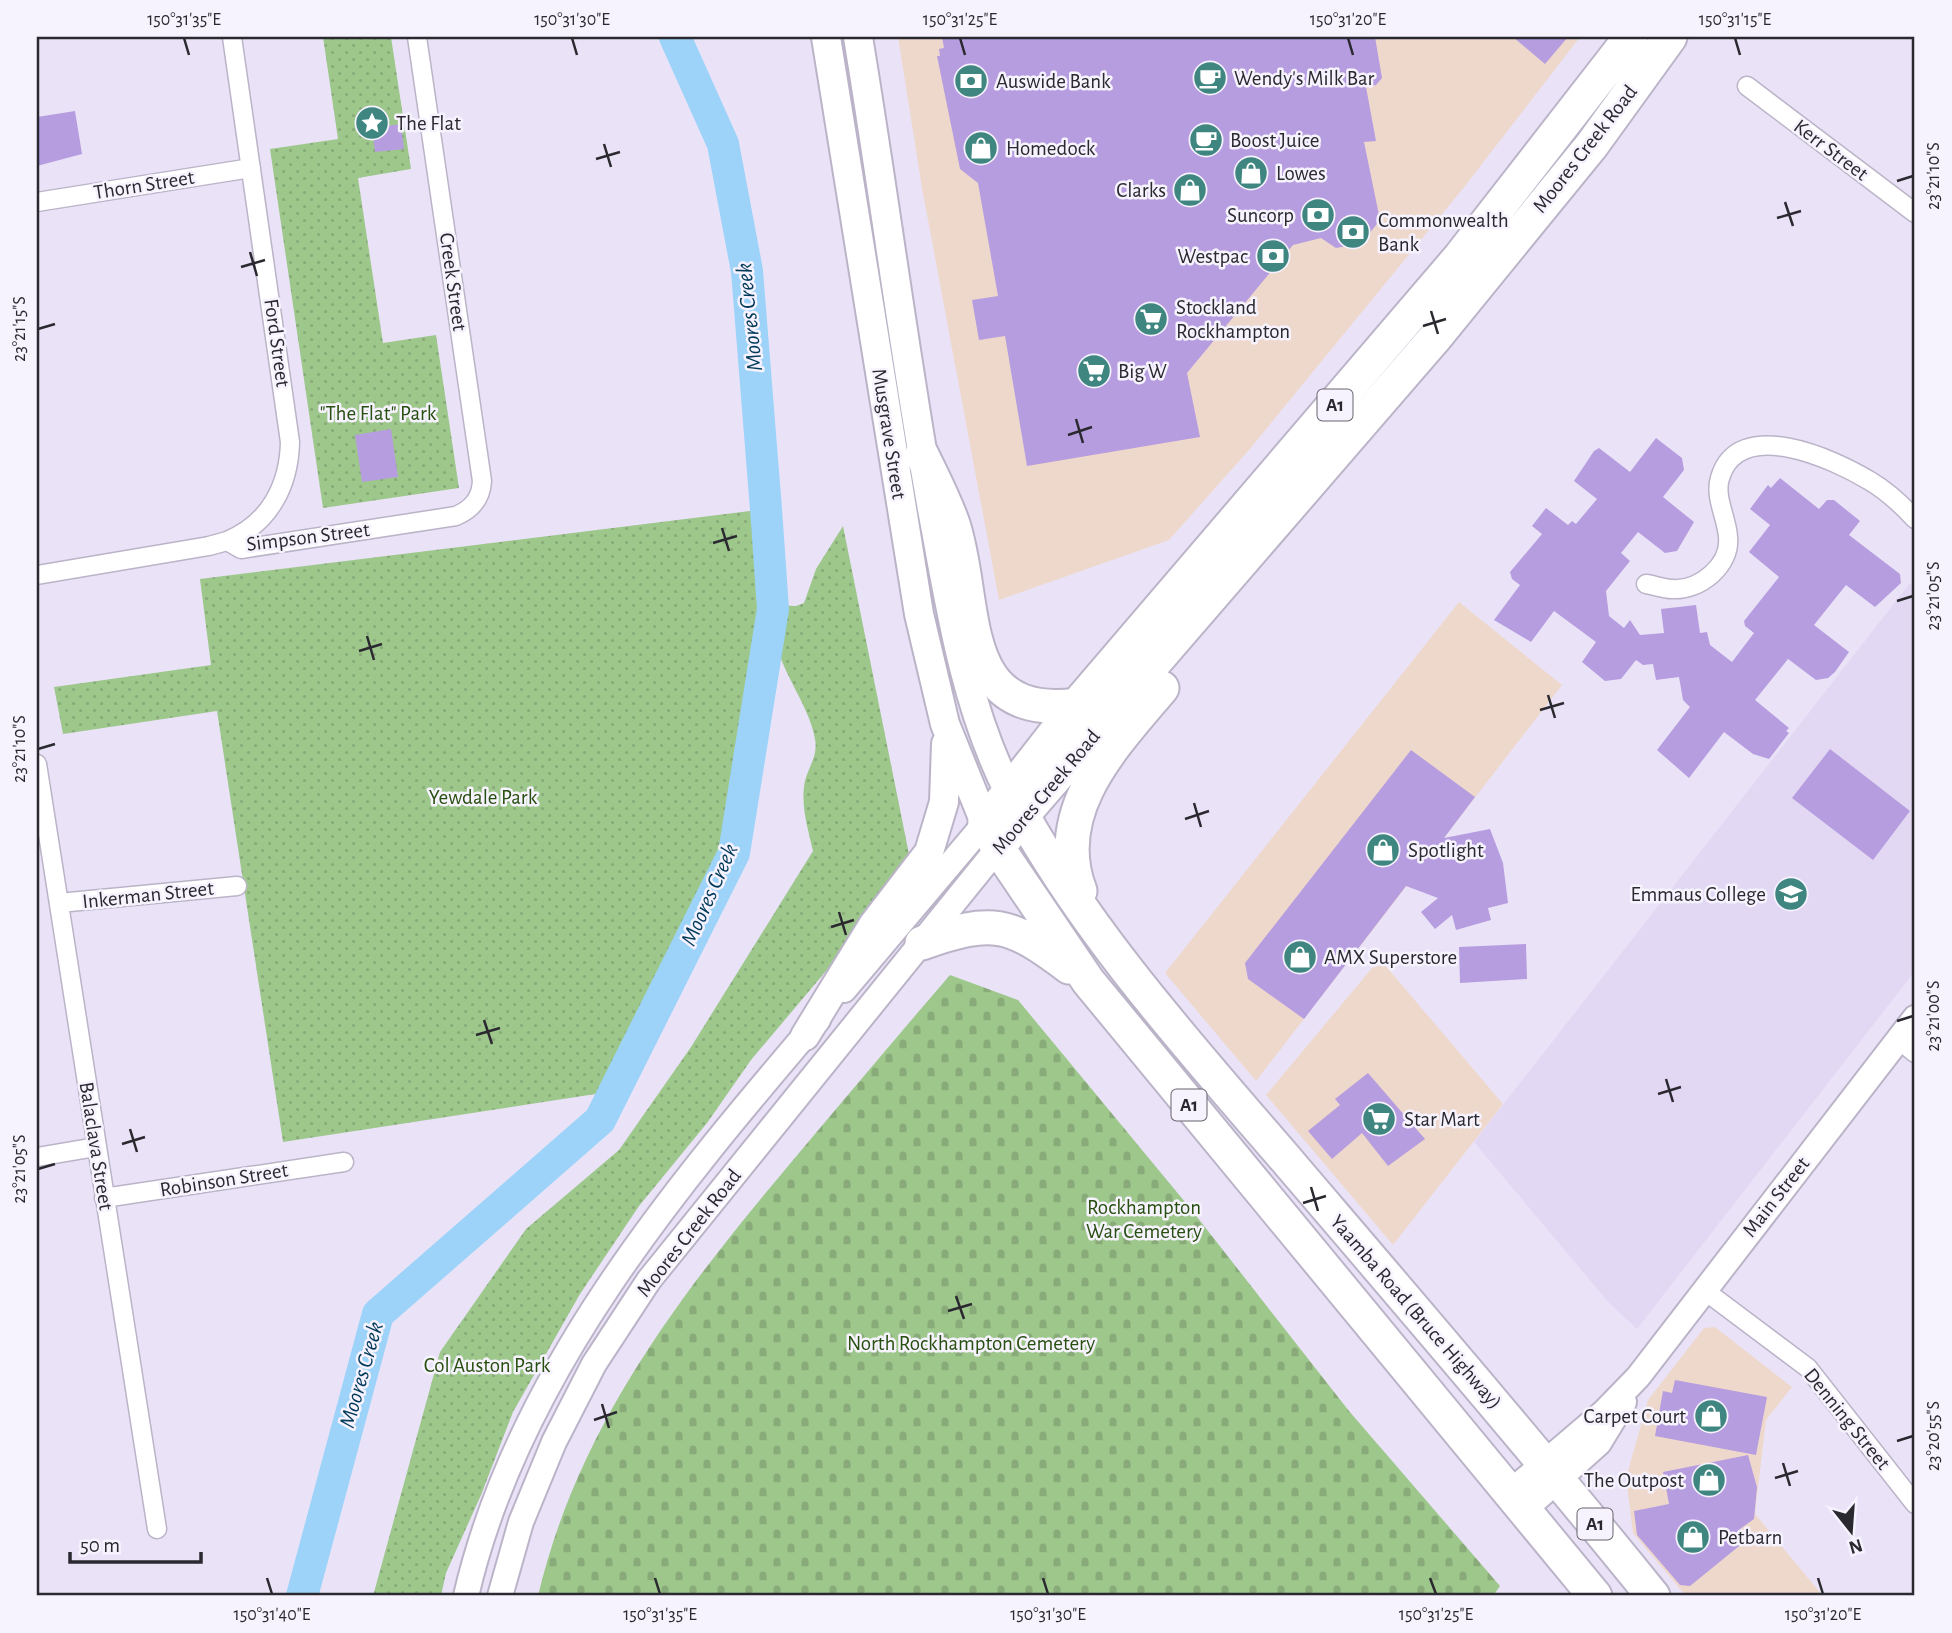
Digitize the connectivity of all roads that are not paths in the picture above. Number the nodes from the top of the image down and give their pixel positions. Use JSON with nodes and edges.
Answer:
{"nodes":[{"id":1,"x":232,"y":37,"type":"edge"},
{"id":2,"x":417,"y":37,"type":"edge"},
{"id":3,"x":826,"y":37,"type":"edge"},
{"id":4,"x":858,"y":37,"type":"edge"},
{"id":5,"x":1630,"y":37,"type":"edge"},
{"id":6,"x":1670,"y":37,"type":"edge"},
{"id":7,"x":1747,"y":86,"type":"dead end"},
{"id":8,"x":251,"y":168,"type":"junction"},
{"id":9,"x":37,"y":202,"type":"edge"},
{"id":10,"x":1915,"y":213,"type":"edge"},
{"id":11,"x":1400,"y":378,"type":"junction"},
{"id":12,"x":922,"y":455,"type":"junction"},
{"id":13,"x":456,"y":516,"type":"joint"},
{"id":14,"x":1915,"y":519,"type":"edge"},
{"id":15,"x":227,"y":541,"type":"junction"},
{"id":16,"x":37,"y":575,"type":"edge"},
{"id":17,"x":1646,"y":584,"type":"dead end"},
{"id":18,"x":1077,"y":705,"type":"junction"},
{"id":19,"x":945,"y":724,"type":"junction"},
{"id":20,"x":37,"y":764,"type":"edge"},
{"id":21,"x":1015,"y":803,"type":"junction"},
{"id":22,"x":991,"y":835,"type":"junction"},
{"id":23,"x":237,"y":886,"type":"dead end"},
{"id":24,"x":59,"y":903,"type":"junction"},
{"id":25,"x":1090,"y":919,"type":"junction"},
{"id":26,"x":922,"y":943,"type":"junction"},
{"id":27,"x":1088,"y":981,"type":"junction"},
{"id":28,"x":1915,"y":1018,"type":"edge"},
{"id":29,"x":805,"y":1036,"type":"junction"},
{"id":30,"x":1907,"y":1047,"type":"edge"},
{"id":31,"x":96,"y":1147,"type":"junction"},
{"id":32,"x":37,"y":1157,"type":"edge"},
{"id":33,"x":344,"y":1161,"type":"dead end"},
{"id":34,"x":104,"y":1198,"type":"junction"},
{"id":35,"x":1703,"y":1290,"type":"junction"},
{"id":36,"x":1552,"y":1471,"type":"junction"},
{"id":37,"x":1516,"y":1502,"type":"junction"},
{"id":38,"x":1915,"y":1504,"type":"edge"},
{"id":39,"x":157,"y":1529,"type":"dead end"},
{"id":40,"x":466,"y":1596,"type":"edge"},
{"id":41,"x":500,"y":1596,"type":"edge"},
{"id":42,"x":1595,"y":1596,"type":"edge"},
{"id":43,"x":1653,"y":1596,"type":"edge"}],
"edges":[{"from":1,"to":8,"type":"street","name":"Ford Street"},
{"from":2,"to":13,"type":"street","name":"Creek Street"},
{"from":3,"to":19,"type":"main road","name":"Musgrave Street"},
{"from":4,"to":12,"type":"main road","name":"Musgrave Street"},
{"from":5,"to":18,"type":"highway","name":"Moores Creek Road","number":"A1"},
{"from":6,"to":11,"type":"highway","name":"Moores Creek Road","number":"A1"},
{"from":7,"to":10,"type":"street","name":"Kerr Street"},
{"from":8,"to":9,"type":"street","name":"Thorn Street"},
{"from":8,"to":15,"type":"street","name":"Ford Street"},
{"from":11,"to":21,"type":"highway","name":"Moores Creek Road","number":"A1"},
{"from":11,"to":25,"type":"highway","number":"A1"},
{"from":12,"to":18,"type":"highway"},
{"from":12,"to":21,"type":"main road","name":"Musgrave Street"},
{"from":13,"to":15,"type":"street","name":"Simpson Street"},
{"from":14,"to":17,"type":"street"},
{"from":15,"to":16,"type":"street","name":"Simpson Street"},
{"from":18,"to":21,"type":"highway","name":"Moores Creek Road","number":"A1"},
{"from":19,"to":22,"type":"main road","name":"Musgrave Street"},
{"from":19,"to":29,"type":"main road"},
{"from":20,"to":24,"type":"street","name":"Balaclava Street"},
{"from":21,"to":22,"type":"highway","name":"Moores Creek Road","number":"A1"},
{"from":21,"to":25,"type":"highway","name":"Yaamba Road (Bruce Highway)","number":"A1"},
{"from":22,"to":26,"type":"main road","name":"Moores Creek Road"},
{"from":22,"to":27,"type":"highway","name":"Yaamba Road (Bruce Highway)","number":"A1"},
{"from":22,"to":29,"type":"main road","name":"Moores Creek Road"},
{"from":23,"to":24,"type":"street","name":"Inkerman Street"},
{"from":24,"to":31,"type":"street","name":"Balaclava Street"},
{"from":25,"to":36,"type":"highway","name":"Yaamba Road (Bruce Highway)","number":"A1"},
{"from":26,"to":27,"type":"highway"},
{"from":26,"to":41,"type":"main road","name":"Moores Creek Road"},
{"from":27,"to":37,"type":"highway","name":"Yaamba Road (Bruce Highway)","number":"A1"},
{"from":28,"to":30,"type":"main road","name":"Main Street"},
{"from":29,"to":40,"type":"main road","name":"Moores Creek Road"},
{"from":30,"to":35,"type":"main road","name":"Main Street"},
{"from":31,"to":32,"type":"street"},
{"from":31,"to":34,"type":"street","name":"Balaclava Street"},
{"from":33,"to":34,"type":"street","name":"Robinson Street"},
{"from":34,"to":39,"type":"street","name":"Balaclava Street"},
{"from":35,"to":36,"type":"main road","name":"Main Street"},
{"from":35,"to":38,"type":"street","name":"Denning Street"},
{"from":36,"to":37,"type":"main road","name":"Main Street"},
{"from":36,"to":43,"type":"highway","name":"Yaamba Road (Bruce Highway)","number":"A1"},
{"from":37,"to":42,"type":"highway","name":"Yaamba Road (Bruce Highway)","number":"A1"}]}
